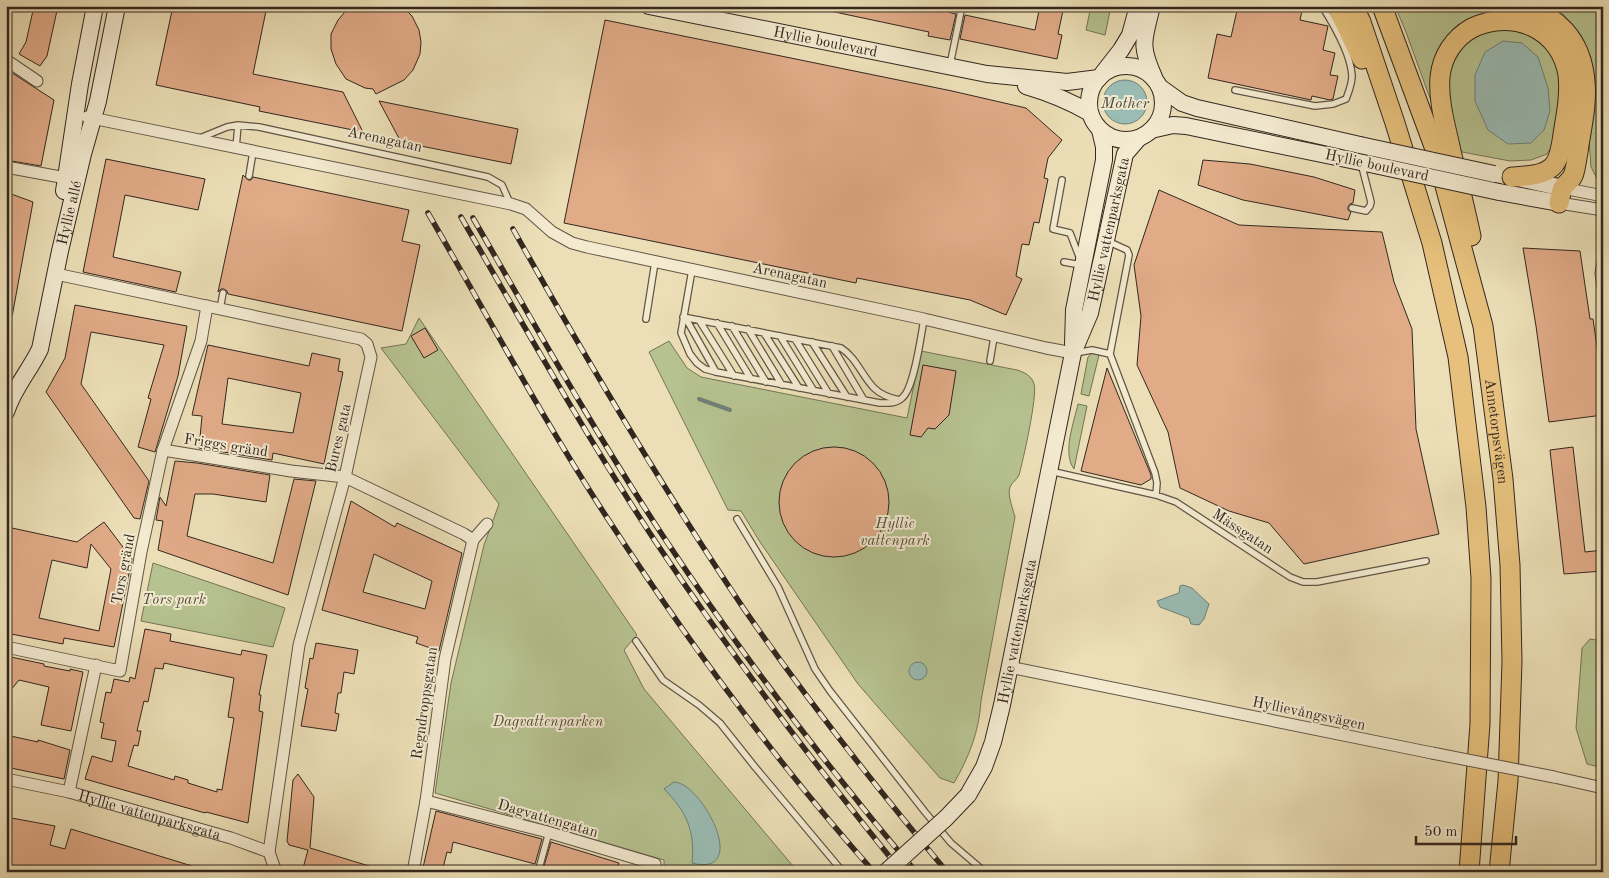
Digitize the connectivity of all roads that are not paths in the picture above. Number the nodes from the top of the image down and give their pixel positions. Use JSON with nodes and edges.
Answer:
{"nodes":[{"id":1,"x":95,"y":6,"type":"edge"},
{"id":2,"x":117,"y":6,"type":"edge"},
{"id":3,"x":962,"y":6,"type":"edge"},
{"id":4,"x":1138,"y":6,"type":"edge"},
{"id":5,"x":1152,"y":6,"type":"edge"},
{"id":6,"x":1322,"y":6,"type":"edge"},
{"id":7,"x":1337,"y":6,"type":"edge"},
{"id":8,"x":1353,"y":6,"type":"edge"},
{"id":9,"x":1382,"y":6,"type":"edge"},
{"id":10,"x":1516,"y":6,"type":"edge"},
{"id":11,"x":662,"y":7,"type":"edge"},
{"id":12,"x":6,"y":60,"type":"edge"},
{"id":13,"x":950,"y":68,"type":"junction"},
{"id":14,"x":987,"y":74,"type":"junction"},
{"id":15,"x":1100,"y":77,"type":"junction"},
{"id":16,"x":37,"y":81,"type":"dead end"},
{"id":17,"x":1158,"y":84,"type":"junction"},
{"id":18,"x":1235,"y":90,"type":"dead end"},
{"id":19,"x":1090,"y":113,"type":"junction"},
{"id":20,"x":75,"y":115,"type":"junction"},
{"id":21,"x":93,"y":119,"type":"junction"},
{"id":22,"x":238,"y":125,"type":"junction"},
{"id":23,"x":1100,"y":130,"type":"junction"},
{"id":24,"x":1145,"y":134,"type":"junction"},
{"id":25,"x":196,"y":140,"type":"junction"},
{"id":26,"x":236,"y":148,"type":"junction"},
{"id":27,"x":253,"y":152,"type":"junction"},
{"id":28,"x":1557,"y":162,"type":"junction"},
{"id":29,"x":1365,"y":163,"type":"junction"},
{"id":30,"x":6,"y":167,"type":"edge"},
{"id":31,"x":248,"y":176,"type":"dead end"},
{"id":32,"x":1512,"y":177,"type":"junction"},
{"id":33,"x":66,"y":178,"type":"junction"},
{"id":34,"x":1062,"y":180,"type":"dead end"},
{"id":35,"x":1561,"y":195,"type":"junction"},
{"id":36,"x":1603,"y":196,"type":"edge"},
{"id":37,"x":511,"y":204,"type":"junction"},
{"id":38,"x":1352,"y":208,"type":"dead end"},
{"id":39,"x":1603,"y":210,"type":"edge"},
{"id":40,"x":1105,"y":240,"type":"junction"},
{"id":41,"x":1432,"y":243,"type":"junction"},
{"id":42,"x":656,"y":262,"type":"junction"},
{"id":43,"x":1064,"y":262,"type":"dead end"},
{"id":44,"x":1603,"y":262,"type":"edge"},
{"id":45,"x":1083,"y":266,"type":"junction"},
{"id":46,"x":692,"y":270,"type":"junction"},
{"id":47,"x":56,"y":274,"type":"junction"},
{"id":48,"x":1603,"y":287,"type":"edge"},
{"id":49,"x":223,"y":294,"type":"dead end"},
{"id":50,"x":207,"y":306,"type":"junction"},
{"id":51,"x":220,"y":309,"type":"junction"},
{"id":52,"x":684,"y":317,"type":"junction"},
{"id":53,"x":646,"y":319,"type":"dead end"},
{"id":54,"x":699,"y":320,"type":"junction"},
{"id":55,"x":924,"y":320,"type":"junction"},
{"id":56,"x":717,"y":323,"type":"junction"},
{"id":57,"x":732,"y":326,"type":"junction"},
{"id":58,"x":1483,"y":326,"type":"junction"},
{"id":59,"x":748,"y":330,"type":"junction"},
{"id":60,"x":764,"y":332,"type":"junction"},
{"id":61,"x":780,"y":336,"type":"junction"},
{"id":62,"x":994,"y":337,"type":"junction"},
{"id":63,"x":795,"y":338,"type":"junction"},
{"id":64,"x":812,"y":342,"type":"junction"},
{"id":65,"x":832,"y":346,"type":"junction"},
{"id":66,"x":1073,"y":353,"type":"junction"},
{"id":67,"x":1110,"y":354,"type":"junction"},
{"id":68,"x":990,"y":361,"type":"dead end"},
{"id":69,"x":716,"y":372,"type":"junction"},
{"id":70,"x":734,"y":376,"type":"junction"},
{"id":71,"x":751,"y":379,"type":"junction"},
{"id":72,"x":766,"y":382,"type":"junction"},
{"id":73,"x":6,"y":384,"type":"edge"},
{"id":74,"x":782,"y":385,"type":"junction"},
{"id":75,"x":799,"y":388,"type":"junction"},
{"id":76,"x":814,"y":391,"type":"junction"},
{"id":77,"x":829,"y":394,"type":"junction"},
{"id":78,"x":847,"y":397,"type":"junction"},
{"id":79,"x":864,"y":400,"type":"junction"},
{"id":80,"x":899,"y":400,"type":"junction"},
{"id":81,"x":6,"y":412,"type":"edge"},
{"id":82,"x":163,"y":450,"type":"junction"},
{"id":83,"x":1049,"y":470,"type":"junction"},
{"id":84,"x":345,"y":477,"type":"junction"},
{"id":85,"x":1156,"y":495,"type":"junction"},
{"id":86,"x":737,"y":519,"type":"dead end"},
{"id":87,"x":486,"y":524,"type":"dead end"},
{"id":88,"x":473,"y":540,"type":"junction"},
{"id":89,"x":1426,"y":561,"type":"dead end"},
{"id":90,"x":636,"y":641,"type":"dead end"},
{"id":91,"x":6,"y":647,"type":"edge"},
{"id":92,"x":96,"y":665,"type":"junction"},
{"id":93,"x":1009,"y":667,"type":"junction"},
{"id":94,"x":6,"y":779,"type":"edge"},
{"id":95,"x":1603,"y":788,"type":"edge"},
{"id":96,"x":69,"y":792,"type":"junction"},
{"id":97,"x":426,"y":801,"type":"junction"},
{"id":98,"x":549,"y":832,"type":"junction"},
{"id":99,"x":269,"y":852,"type":"junction"},
{"id":100,"x":276,"y":872,"type":"edge"},
{"id":101,"x":413,"y":872,"type":"edge"},
{"id":102,"x":538,"y":872,"type":"edge"},
{"id":103,"x":655,"y":872,"type":"edge"},
{"id":104,"x":843,"y":872,"type":"edge"},
{"id":105,"x":886,"y":872,"type":"edge"},
{"id":106,"x":985,"y":872,"type":"edge"},
{"id":107,"x":1469,"y":872,"type":"edge"},
{"id":108,"x":1499,"y":872,"type":"edge"}],
"edges":[{"from":1,"to":20,"type":"street","name":"Hyllie allé"},
{"from":2,"to":21,"type":"street","name":"Hyllie allé"},
{"from":3,"to":13,"type":"lane"},
{"from":4,"to":15,"type":"street"},
{"from":5,"to":17,"type":"street"},
{"from":6,"to":18,"type":"lane"},
{"from":7,"to":41,"type":"main road"},
{"from":8,"to":41,"type":"main road","name":"Annetorpsvägen"},
{"from":9,"to":58,"type":"main road","name":"Annetorpsvägen"},
{"from":10,"to":35,"type":"main road"},
{"from":11,"to":13,"type":"street","name":"Hyllie boulevard"},
{"from":12,"to":16,"type":"street"},
{"from":13,"to":14,"type":"street","name":"Hyllie boulevard"},
{"from":14,"to":15,"type":"street","name":"Hyllie boulevard"},
{"from":14,"to":19,"type":"street","name":"Hyllie boulevard"},
{"from":15,"to":17,"type":"street"},
{"from":15,"to":19,"type":"street"},
{"from":17,"to":24,"type":"street"},
{"from":17,"to":32,"type":"street","name":"Hyllie boulevard","bridge":true},
{"from":19,"to":23,"type":"street"},
{"from":20,"to":21,"type":"street","name":"Arenagatan"},
{"from":20,"to":33,"type":"street","name":"Hyllie allé"},
{"from":21,"to":25,"type":"street","name":"Arenagatan"},
{"from":21,"to":47,"type":"street","name":"Hyllie allé"},
{"from":22,"to":25,"type":"lane","name":"Arenagatan"},
{"from":22,"to":26,"type":"lane"},
{"from":22,"to":37,"type":"lane","name":"Arenagatan"},
{"from":23,"to":24,"type":"street"},
{"from":23,"to":45,"type":"street","name":"Hyllie vattenparksgata"},
{"from":24,"to":29,"type":"street","name":"Hyllie boulevard"},
{"from":24,"to":40,"type":"street","name":"Hyllie vattenparksgata"},
{"from":25,"to":26,"type":"street","name":"Arenagatan"},
{"from":26,"to":27,"type":"street","name":"Arenagatan"},
{"from":27,"to":31,"type":"lane"},
{"from":27,"to":37,"type":"street","name":"Arenagatan"},
{"from":28,"to":32,"type":"main road"},
{"from":28,"to":35,"type":"main road"},
{"from":28,"to":58,"type":"main road"},
{"from":29,"to":35,"type":"street","name":"Hyllie boulevard","bridge":true},
{"from":29,"to":38,"type":"lane"},
{"from":30,"to":33,"type":"street"},
{"from":32,"to":35,"type":"street","name":"Hyllie boulevard"},
{"from":33,"to":73,"type":"street","name":"Hyllie allé"},
{"from":34,"to":45,"type":"lane"},
{"from":35,"to":36,"type":"street","name":"Hyllie boulevard"},
{"from":35,"to":39,"type":"street","name":"Hyllie boulevard"},
{"from":37,"to":42,"type":"street","name":"Arenagatan"},
{"from":40,"to":66,"type":"street","name":"Hyllie vattenparksgata"},
{"from":40,"to":67,"type":"lane"},
{"from":41,"to":107,"type":"main road","name":"Annetorpsvägen"},
{"from":42,"to":46,"type":"street","name":"Arenagatan"},
{"from":42,"to":53,"type":"lane"},
{"from":43,"to":45,"type":"lane"},
{"from":44,"to":48,"type":"street"},
{"from":45,"to":66,"type":"street","name":"Hyllie vattenparksgata"},
{"from":46,"to":52,"type":"lane"},
{"from":46,"to":55,"type":"street","name":"Arenagatan"},
{"from":47,"to":50,"type":"street","name":"Bures gata"},
{"from":47,"to":81,"type":"street","name":"Hyllie allé"},
{"from":49,"to":51,"type":"lane"},
{"from":50,"to":51,"type":"street","name":"Bures gata"},
{"from":50,"to":82,"type":"street","name":"Friggs gränd"},
{"from":51,"to":84,"type":"street","name":"Bures gata"},
{"from":52,"to":54,"type":"lane"},
{"from":52,"to":69,"type":"lane"},
{"from":52,"to":69,"type":"lane"},
{"from":54,"to":56,"type":"lane"},
{"from":54,"to":70,"type":"lane"},
{"from":55,"to":62,"type":"street","name":"Arenagatan"},
{"from":55,"to":80,"type":"lane"},
{"from":56,"to":57,"type":"lane"},
{"from":56,"to":71,"type":"lane"},
{"from":57,"to":59,"type":"lane"},
{"from":57,"to":72,"type":"lane"},
{"from":58,"to":108,"type":"main road","name":"Annetorpsvägen"},
{"from":59,"to":60,"type":"lane"},
{"from":59,"to":74,"type":"lane"},
{"from":60,"to":61,"type":"lane"},
{"from":60,"to":75,"type":"lane"},
{"from":61,"to":63,"type":"lane"},
{"from":61,"to":76,"type":"lane"},
{"from":62,"to":66,"type":"street","name":"Arenagatan"},
{"from":62,"to":68,"type":"lane"},
{"from":63,"to":64,"type":"lane"},
{"from":63,"to":77,"type":"lane"},
{"from":64,"to":65,"type":"lane"},
{"from":64,"to":78,"type":"lane"},
{"from":65,"to":79,"type":"lane"},
{"from":65,"to":80,"type":"lane"},
{"from":66,"to":67,"type":"lane"},
{"from":66,"to":83,"type":"street","name":"Hyllie vattenparksgata"},
{"from":67,"to":85,"type":"lane"},
{"from":69,"to":70,"type":"lane"},
{"from":70,"to":71,"type":"lane"},
{"from":71,"to":72,"type":"lane"},
{"from":72,"to":74,"type":"lane"},
{"from":74,"to":75,"type":"lane"},
{"from":75,"to":76,"type":"lane"},
{"from":76,"to":77,"type":"lane"},
{"from":77,"to":78,"type":"lane"},
{"from":78,"to":79,"type":"lane"},
{"from":79,"to":80,"type":"lane"},
{"from":82,"to":84,"type":"street","name":"Friggs gränd"},
{"from":82,"to":92,"type":"street","name":"Tors gränd"},
{"from":83,"to":85,"type":"lane","name":"Mässgatan"},
{"from":83,"to":93,"type":"street","name":"Hyllie vattenparksgata"},
{"from":84,"to":88,"type":"street"},
{"from":84,"to":99,"type":"street","name":"Bures gata"},
{"from":85,"to":89,"type":"lane","name":"Mässgatan"},
{"from":86,"to":106,"type":"lane"},
{"from":87,"to":88,"type":"street","name":"Regndroppsgatan"},
{"from":88,"to":97,"type":"street","name":"Regndroppsgatan"},
{"from":90,"to":104,"type":"lane"},
{"from":91,"to":92,"type":"street","name":"Tors gränd"},
{"from":92,"to":96,"type":"street"},
{"from":93,"to":95,"type":"street","name":"Hyllievångsvägen","bridge":true},
{"from":93,"to":105,"type":"street","name":"Hyllie vattenparksgata","bridge":true},
{"from":94,"to":96,"type":"street","name":"Hyllie vattenparksgata"},
{"from":96,"to":99,"type":"street","name":"Hyllie vattenparksgata"},
{"from":97,"to":98,"type":"street","name":"Dagvattengatan"},
{"from":97,"to":101,"type":"street","name":"Regndroppsgatan"},
{"from":98,"to":102,"type":"lane"},
{"from":98,"to":103,"type":"street","name":"Dagvattengatan"},
{"from":99,"to":100,"type":"street"}]}
